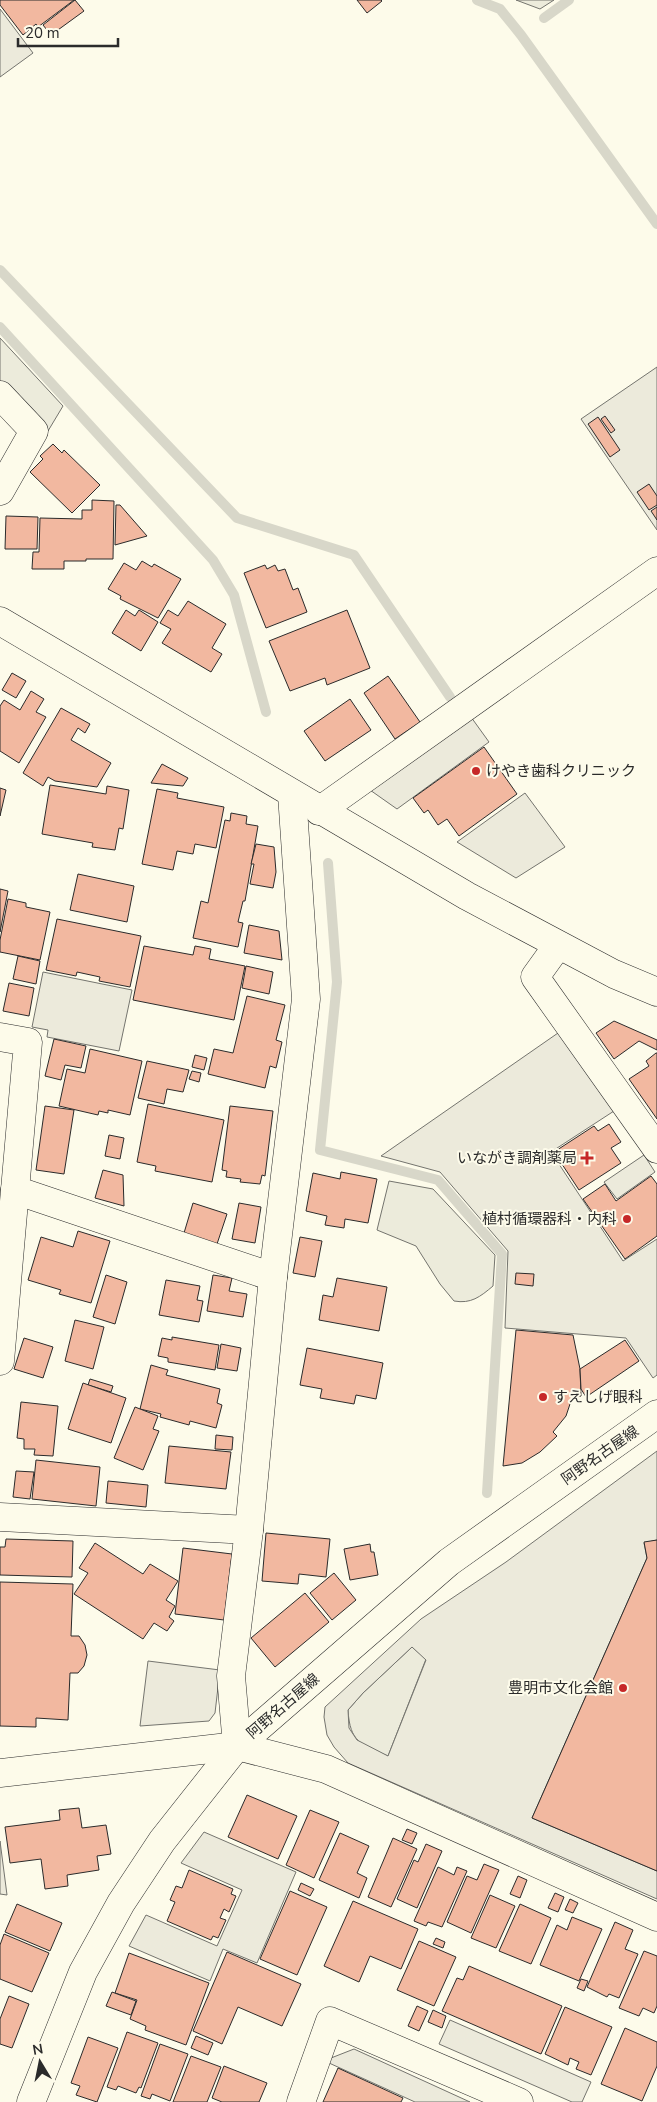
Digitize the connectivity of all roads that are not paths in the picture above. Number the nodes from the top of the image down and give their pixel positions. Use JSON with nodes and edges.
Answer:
{"nodes":[{"id":1,"x":0,"y":396,"type":"edge"},
{"id":2,"x":0,"y":491,"type":"edge"},
{"id":3,"x":657,"y":571,"type":"edge"},
{"id":4,"x":0,"y":621,"type":"edge"},
{"id":5,"x":292,"y":794,"type":"junction"},
{"id":6,"x":319,"y":811,"type":"junction"},
{"id":7,"x":558,"y":944,"type":"junction"},
{"id":8,"x":657,"y":992,"type":"edge"},
{"id":9,"x":0,"y":1037,"type":"edge"},
{"id":10,"x":657,"y":1149,"type":"edge"},
{"id":11,"x":15,"y":1190,"type":"junction"},
{"id":12,"x":273,"y":1277,"type":"junction"},
{"id":13,"x":0,"y":1361,"type":"edge"},
{"id":14,"x":657,"y":1414,"type":"edge"},
{"id":15,"x":0,"y":1517,"type":"edge"},
{"id":16,"x":249,"y":1530,"type":"junction"},
{"id":17,"x":237,"y":1746,"type":"junction"},
{"id":18,"x":0,"y":1773,"type":"edge"},
{"id":19,"x":657,"y":1917,"type":"edge"},
{"id":20,"x":31,"y":2102,"type":"edge"},
{"id":21,"x":301,"y":2102,"type":"edge"},
{"id":22,"x":519,"y":2102,"type":"edge"}],
"edges":[{"from":1,"to":2,"type":"street"},
{"from":3,"to":6,"type":"street"},
{"from":4,"to":5,"type":"street"},
{"from":5,"to":6,"type":"street"},
{"from":5,"to":12,"type":"street"},
{"from":6,"to":7,"type":"street"},
{"from":7,"to":8,"type":"street"},
{"from":7,"to":10,"type":"street"},
{"from":9,"to":11,"type":"street"},
{"from":11,"to":12,"type":"street"},
{"from":11,"to":13,"type":"street"},
{"from":12,"to":16,"type":"street"},
{"from":14,"to":17,"type":"street","name":"阿野名古屋線"},
{"from":15,"to":16,"type":"street"},
{"from":16,"to":17,"type":"street"},
{"from":17,"to":18,"type":"street"},
{"from":17,"to":19,"type":"street"},
{"from":17,"to":20,"type":"street","name":"阿野名古屋線"},
{"from":21,"to":22,"type":"street"}]}
